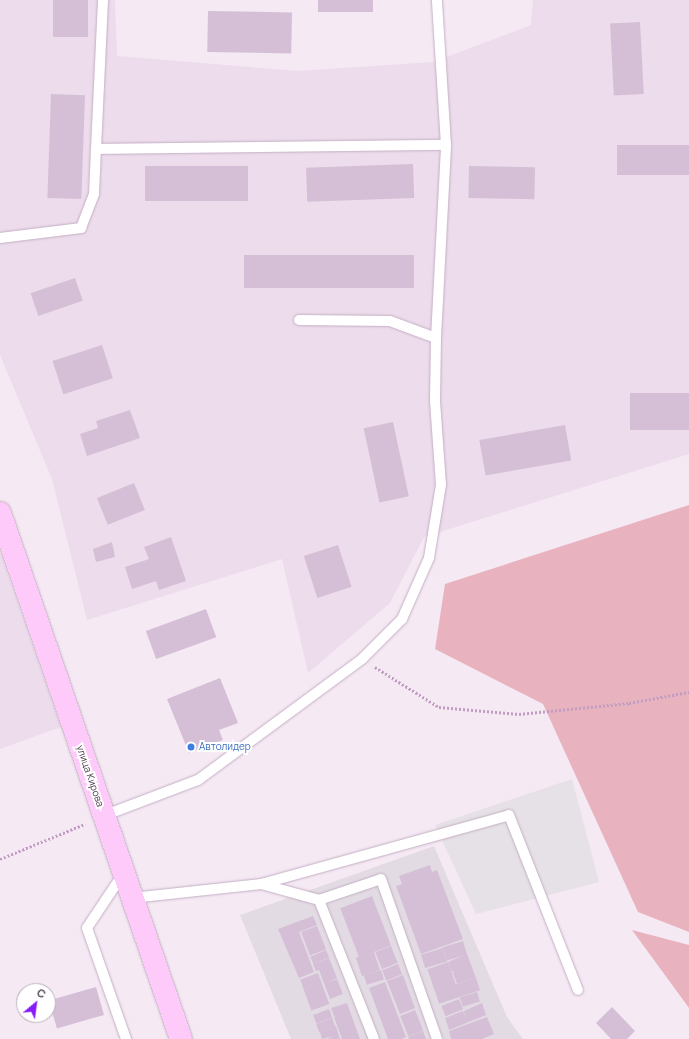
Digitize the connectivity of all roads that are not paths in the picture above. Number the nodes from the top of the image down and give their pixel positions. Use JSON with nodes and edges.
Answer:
{"nodes":[{"id":1,"x":103,"y":0,"type":"edge"},
{"id":2,"x":437,"y":0,"type":"edge"},
{"id":3,"x":446,"y":145,"type":"junction"},
{"id":4,"x":96,"y":149,"type":"junction"},
{"id":5,"x":0,"y":238,"type":"edge"},
{"id":6,"x":299,"y":320,"type":"dead end"},
{"id":7,"x":436,"y":338,"type":"junction"},
{"id":8,"x":0,"y":513,"type":"edge"},
{"id":9,"x":103,"y":816,"type":"junction"},
{"id":10,"x":123,"y":874,"type":"junction"},
{"id":11,"x":261,"y":884,"type":"junction"},
{"id":12,"x":132,"y":898,"type":"junction"},
{"id":13,"x":319,"y":900,"type":"junction"},
{"id":14,"x":578,"y":990,"type":"dead end"},
{"id":15,"x":126,"y":1039,"type":"edge"},
{"id":16,"x":181,"y":1039,"type":"edge"},
{"id":17,"x":374,"y":1039,"type":"edge"},
{"id":18,"x":437,"y":1039,"type":"edge"}],
"edges":[{"from":1,"to":4,"type":"lane"},
{"from":2,"to":3,"type":"lane"},
{"from":3,"to":4,"type":"lane"},
{"from":3,"to":7,"type":"lane"},
{"from":4,"to":5,"type":"lane"},
{"from":6,"to":7,"type":"lane"},
{"from":7,"to":9,"type":"lane"},
{"from":8,"to":9,"type":"main road","name":"улица Кирова"},
{"from":9,"to":10,"type":"main road","name":"улица Кирова"},
{"from":10,"to":12,"type":"main road","name":"улица Кирова"},
{"from":10,"to":15,"type":"lane"},
{"from":11,"to":12,"type":"lane"},
{"from":11,"to":13,"type":"lane"},
{"from":11,"to":14,"type":"lane"},
{"from":12,"to":16,"type":"main road","name":"улица Кирова"},
{"from":13,"to":17,"type":"lane"},
{"from":13,"to":18,"type":"lane"}]}
